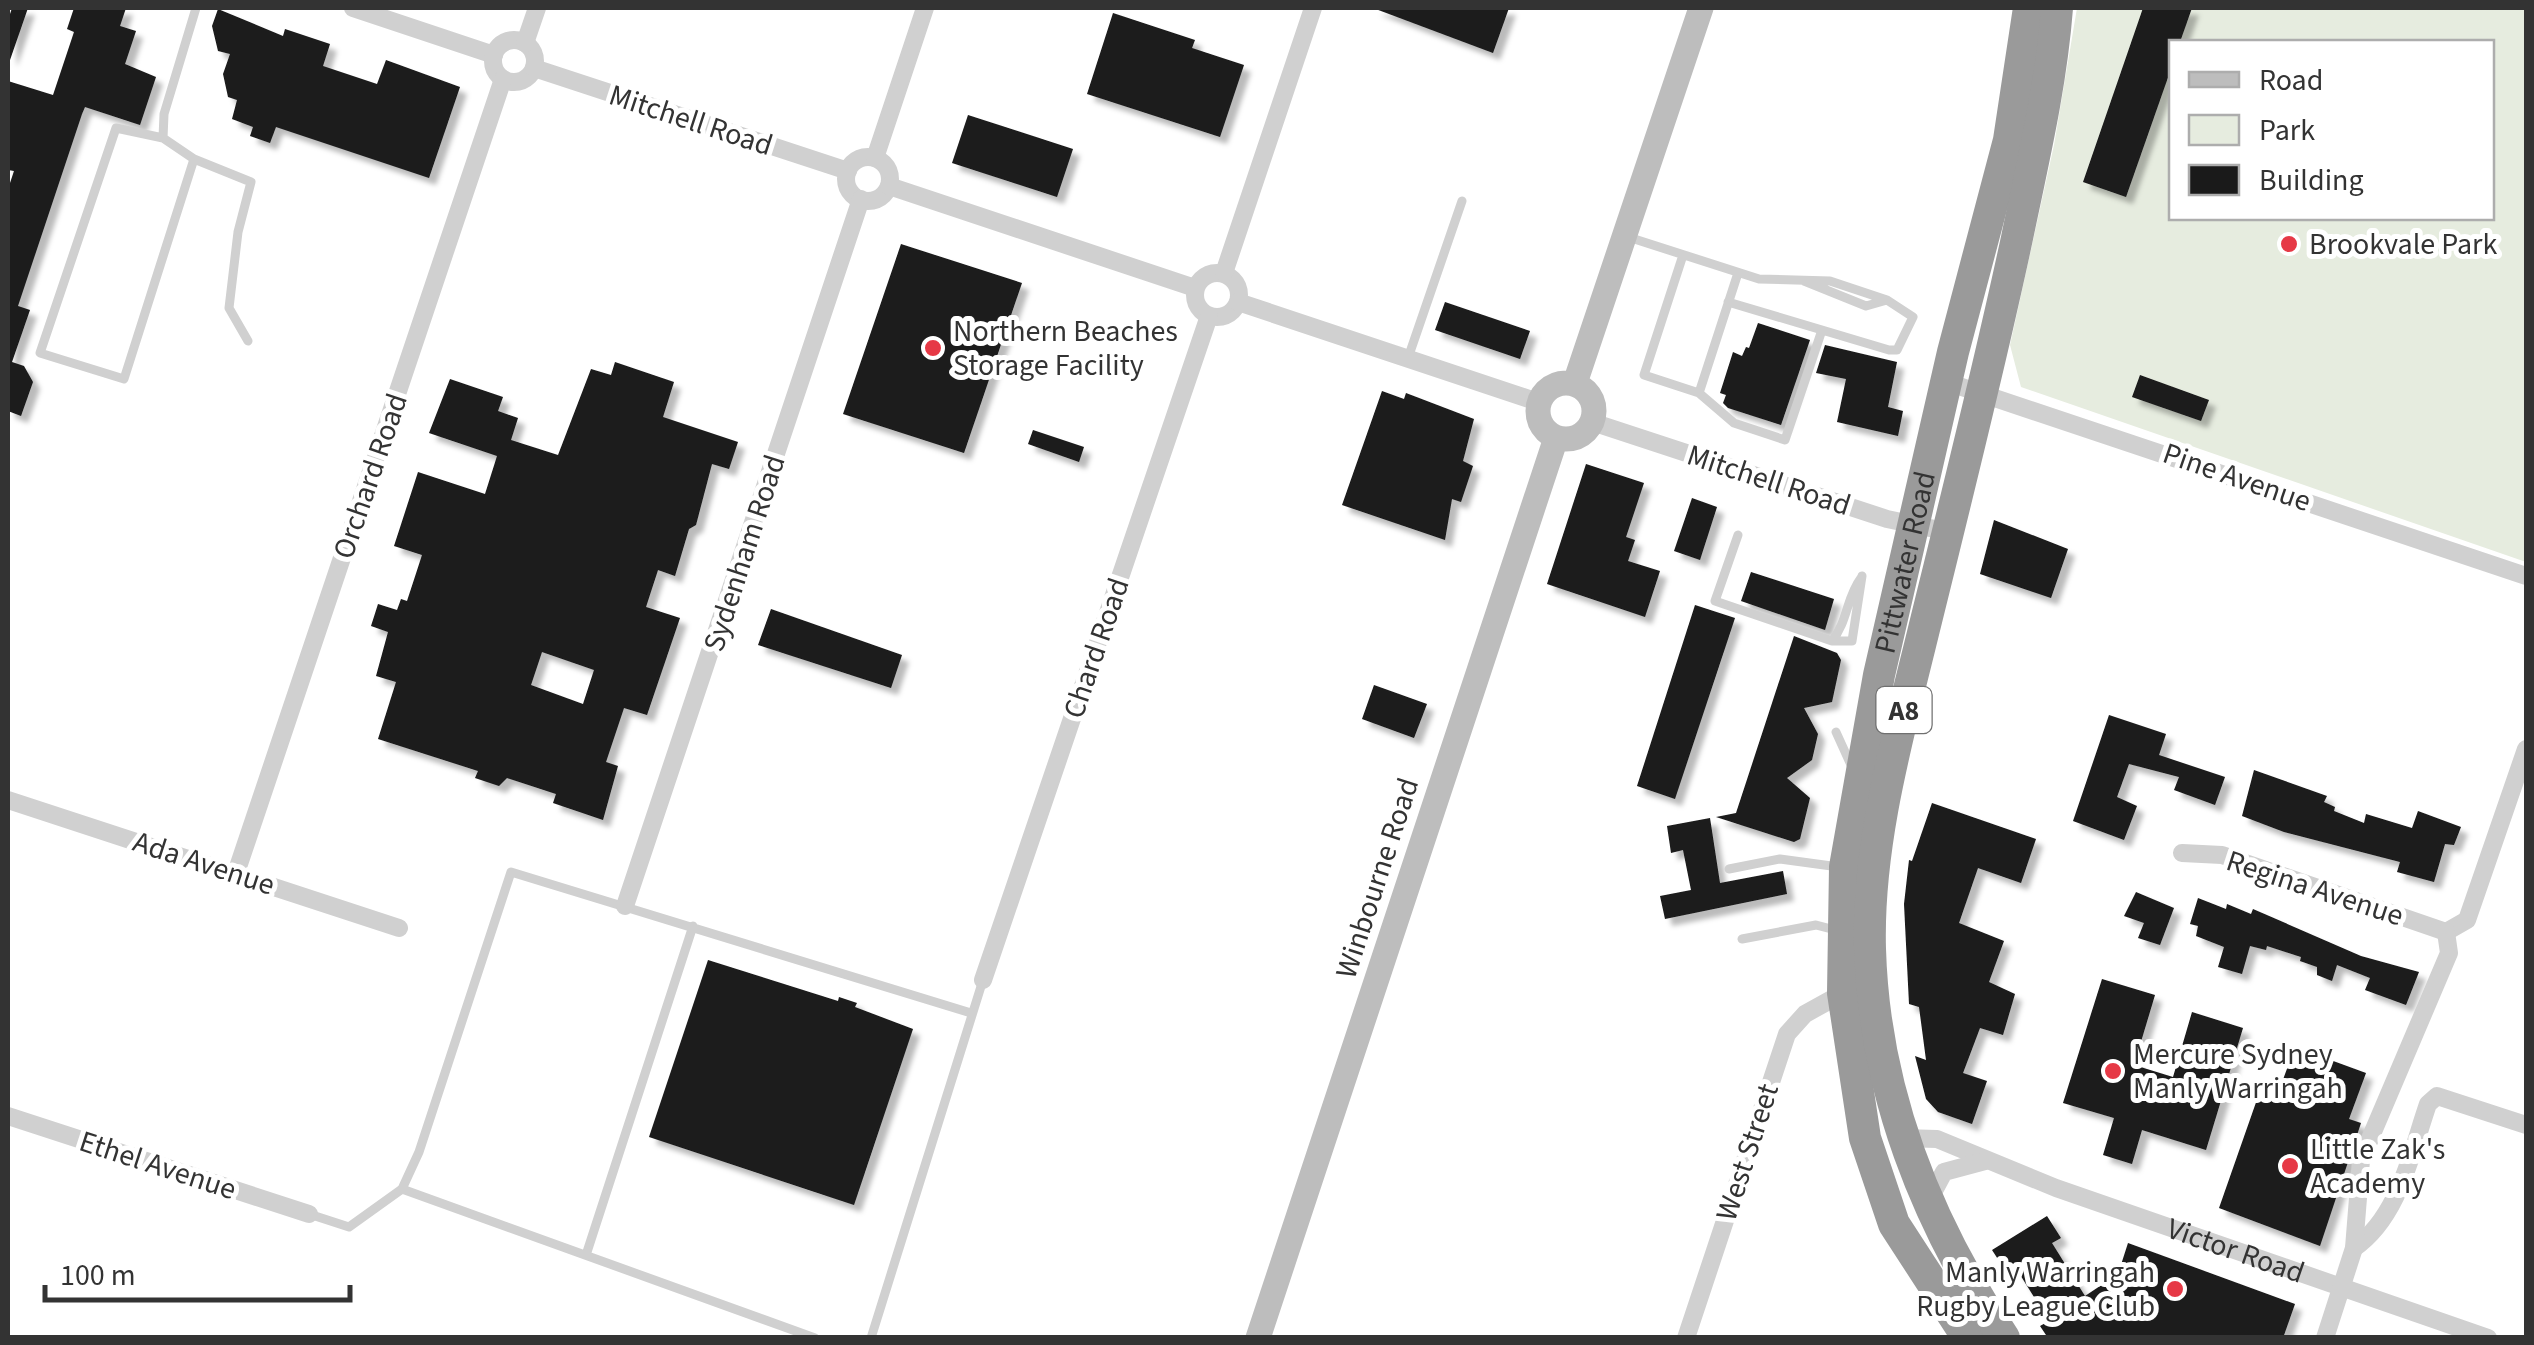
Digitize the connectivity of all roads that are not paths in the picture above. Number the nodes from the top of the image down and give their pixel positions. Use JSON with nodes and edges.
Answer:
{"nodes":[{"id":1,"x":196,"y":8,"type":"edge"},
{"id":2,"x":353,"y":8,"type":"edge"},
{"id":3,"x":537,"y":8,"type":"edge"},
{"id":4,"x":925,"y":8,"type":"edge"},
{"id":5,"x":1312,"y":8,"type":"edge"},
{"id":6,"x":1701,"y":8,"type":"edge"},
{"id":7,"x":2030,"y":8,"type":"edge"},
{"id":8,"x":2058,"y":8,"type":"edge"},
{"id":9,"x":525,"y":43,"type":"junction"},
{"id":10,"x":494,"y":55,"type":"junction"},
{"id":11,"x":534,"y":68,"type":"junction"},
{"id":12,"x":503,"y":79,"type":"junction"},
{"id":13,"x":163,"y":138,"type":"junction"},
{"id":14,"x":875,"y":158,"type":"junction"},
{"id":15,"x":194,"y":160,"type":"junction"},
{"id":16,"x":848,"y":171,"type":"junction"},
{"id":17,"x":888,"y":186,"type":"junction"},
{"id":18,"x":861,"y":200,"type":"junction"},
{"id":19,"x":1462,"y":201,"type":"dead end"},
{"id":20,"x":1624,"y":236,"type":"junction"},
{"id":21,"x":1683,"y":255,"type":"junction"},
{"id":22,"x":1224,"y":274,"type":"junction"},
{"id":23,"x":1738,"y":274,"type":"junction"},
{"id":24,"x":1196,"y":288,"type":"junction"},
{"id":25,"x":1238,"y":302,"type":"junction"},
{"id":26,"x":1728,"y":302,"type":"junction"},
{"id":27,"x":1209,"y":316,"type":"junction"},
{"id":28,"x":1822,"y":330,"type":"junction"},
{"id":29,"x":248,"y":341,"type":"dead end"},
{"id":30,"x":1408,"y":358,"type":"junction"},
{"id":31,"x":1947,"y":382,"type":"junction"},
{"id":32,"x":1575,"y":383,"type":"junction"},
{"id":33,"x":1984,"y":391,"type":"junction"},
{"id":34,"x":1698,"y":393,"type":"junction"},
{"id":35,"x":1538,"y":402,"type":"junction"},
{"id":36,"x":1592,"y":422,"type":"junction"},
{"id":37,"x":1556,"y":438,"type":"junction"},
{"id":38,"x":1914,"y":525,"type":"junction"},
{"id":39,"x":1948,"y":532,"type":"junction"},
{"id":40,"x":1738,"y":535,"type":"dead end"},
{"id":41,"x":2526,"y":576,"type":"edge"},
{"id":42,"x":1832,"y":641,"type":"junction"},
{"id":43,"x":1836,"y":732,"type":"dead end"},
{"id":44,"x":2526,"y":750,"type":"edge"},
{"id":45,"x":1859,"y":781,"type":"junction"},
{"id":46,"x":8,"y":800,"type":"edge"},
{"id":47,"x":2182,"y":853,"type":"dead end"},
{"id":48,"x":1844,"y":867,"type":"junction"},
{"id":49,"x":1728,"y":869,"type":"dead end"},
{"id":50,"x":236,"y":874,"type":"junction"},
{"id":51,"x":626,"y":906,"type":"junction"},
{"id":52,"x":693,"y":926,"type":"junction"},
{"id":53,"x":399,"y":928,"type":"dead end"},
{"id":54,"x":1842,"y":932,"type":"junction"},
{"id":55,"x":2446,"y":932,"type":"junction"},
{"id":56,"x":1742,"y":939,"type":"dead end"},
{"id":57,"x":983,"y":980,"type":"joint"},
{"id":58,"x":1843,"y":994,"type":"junction"},
{"id":59,"x":972,"y":1013,"type":"junction"},
{"id":60,"x":8,"y":1116,"type":"edge"},
{"id":61,"x":2526,"y":1125,"type":"edge"},
{"id":62,"x":1901,"y":1138,"type":"junction"},
{"id":63,"x":1985,"y":1161,"type":"junction"},
{"id":64,"x":1878,"y":1183,"type":"junction"},
{"id":65,"x":402,"y":1189,"type":"junction"},
{"id":66,"x":1929,"y":1200,"type":"junction"},
{"id":67,"x":309,"y":1214,"type":"joint"},
{"id":68,"x":2354,"y":1248,"type":"junction"},
{"id":69,"x":587,"y":1252,"type":"junction"},
{"id":70,"x":2342,"y":1287,"type":"junction"},
{"id":71,"x":815,"y":1338,"type":"edge"},
{"id":72,"x":871,"y":1338,"type":"edge"},
{"id":73,"x":1258,"y":1338,"type":"edge"},
{"id":74,"x":1686,"y":1338,"type":"edge"},
{"id":75,"x":1968,"y":1338,"type":"edge"},
{"id":76,"x":2004,"y":1338,"type":"edge"},
{"id":77,"x":2325,"y":1338,"type":"edge"},
{"id":78,"x":2488,"y":1338,"type":"edge"}],
"edges":[{"from":1,"to":13,"type":"lane"},
{"from":2,"to":10,"type":"street"},
{"from":3,"to":9,"type":"street"},
{"from":4,"to":14,"type":"street"},
{"from":5,"to":22,"type":"street"},
{"from":6,"to":20,"type":"main road"},
{"from":7,"to":31,"type":"highway","name":"Pittwater Road","number":"A8"},
{"from":8,"to":33,"type":"highway","name":"Pittwater Road","number":"A8"},
{"from":9,"to":10,"type":"street"},
{"from":9,"to":11,"type":"street"},
{"from":10,"to":12,"type":"street"},
{"from":11,"to":12,"type":"street"},
{"from":11,"to":16,"type":"street","name":"Mitchell Road"},
{"from":12,"to":50,"type":"street","name":"Orchard Road"},
{"from":13,"to":15,"type":"lane"},
{"from":13,"to":15,"type":"lane"},
{"from":14,"to":16,"type":"street"},
{"from":14,"to":17,"type":"street"},
{"from":15,"to":29,"type":"lane"},
{"from":16,"to":18,"type":"street"},
{"from":17,"to":18,"type":"street"},
{"from":17,"to":24,"type":"street"},
{"from":18,"to":51,"type":"street","name":"Sydenham Road"},
{"from":19,"to":30,"type":"lane"},
{"from":20,"to":21,"type":"lane"},
{"from":20,"to":32,"type":"main road"},
{"from":21,"to":23,"type":"lane"},
{"from":21,"to":34,"type":"lane"},
{"from":22,"to":24,"type":"street"},
{"from":22,"to":25,"type":"street"},
{"from":23,"to":26,"type":"lane"},
{"from":23,"to":28,"type":"lane"},
{"from":24,"to":27,"type":"street"},
{"from":25,"to":27,"type":"street"},
{"from":25,"to":30,"type":"street"},
{"from":26,"to":28,"type":"lane"},
{"from":26,"to":34,"type":"lane"},
{"from":27,"to":57,"type":"street","name":"Chard Road"},
{"from":28,"to":34,"type":"lane"},
{"from":30,"to":35,"type":"street"},
{"from":31,"to":33,"type":"street","name":"Pine Avenue"},
{"from":31,"to":38,"type":"highway","name":"Pittwater Road","number":"A8"},
{"from":32,"to":35,"type":"main road"},
{"from":32,"to":36,"type":"main road"},
{"from":33,"to":39,"type":"highway","name":"Pittwater Road","number":"A8"},
{"from":33,"to":41,"type":"street","name":"Pine Avenue"},
{"from":35,"to":37,"type":"main road"},
{"from":36,"to":37,"type":"main road"},
{"from":36,"to":38,"type":"street","name":"Mitchell Road"},
{"from":37,"to":73,"type":"main road","name":"Winbourne Road"},
{"from":38,"to":39,"type":"street","name":"Mitchell Road"},
{"from":38,"to":45,"type":"highway","name":"Pittwater Road","number":"A8"},
{"from":39,"to":62,"type":"highway","name":"Pittwater Road","number":"A8"},
{"from":40,"to":42,"type":"lane"},
{"from":42,"to":42,"type":"lane"},
{"from":43,"to":45,"type":"lane"},
{"from":44,"to":55,"type":"street"},
{"from":45,"to":48,"type":"highway","name":"Pittwater Road","number":"A8"},
{"from":46,"to":50,"type":"street","name":"Ada Avenue"},
{"from":47,"to":55,"type":"street","name":"Regina Avenue"},
{"from":48,"to":49,"type":"lane"},
{"from":48,"to":54,"type":"highway","name":"Pittwater Road","number":"A8"},
{"from":50,"to":53,"type":"street","name":"Ada Avenue"},
{"from":51,"to":52,"type":"lane"},
{"from":51,"to":65,"type":"lane"},
{"from":52,"to":59,"type":"lane"},
{"from":52,"to":69,"type":"lane"},
{"from":54,"to":56,"type":"lane"},
{"from":54,"to":58,"type":"highway","name":"Pittwater Road","number":"A8"},
{"from":55,"to":68,"type":"street"},
{"from":57,"to":59,"type":"lane"},
{"from":58,"to":64,"type":"highway","name":"Pittwater Road","number":"A8"},
{"from":58,"to":74,"type":"street","name":"West Street"},
{"from":59,"to":72,"type":"lane"},
{"from":60,"to":67,"type":"street","name":"Ethel Avenue"},
{"from":61,"to":68,"type":"street"},
{"from":62,"to":63,"type":"street","name":"Victor Road"},
{"from":62,"to":64,"type":"highway"},
{"from":62,"to":66,"type":"highway","name":"Pittwater Road","number":"A8"},
{"from":63,"to":66,"type":"street"},
{"from":63,"to":70,"type":"street","name":"Victor Road"},
{"from":64,"to":75,"type":"highway","name":"Pittwater Road","number":"A8"},
{"from":65,"to":67,"type":"lane"},
{"from":65,"to":69,"type":"lane"},
{"from":66,"to":76,"type":"highway","name":"Pittwater Road","number":"A8"},
{"from":68,"to":70,"type":"street"},
{"from":69,"to":71,"type":"lane"},
{"from":70,"to":77,"type":"street"},
{"from":70,"to":78,"type":"street","name":"Victor Road"}]}
